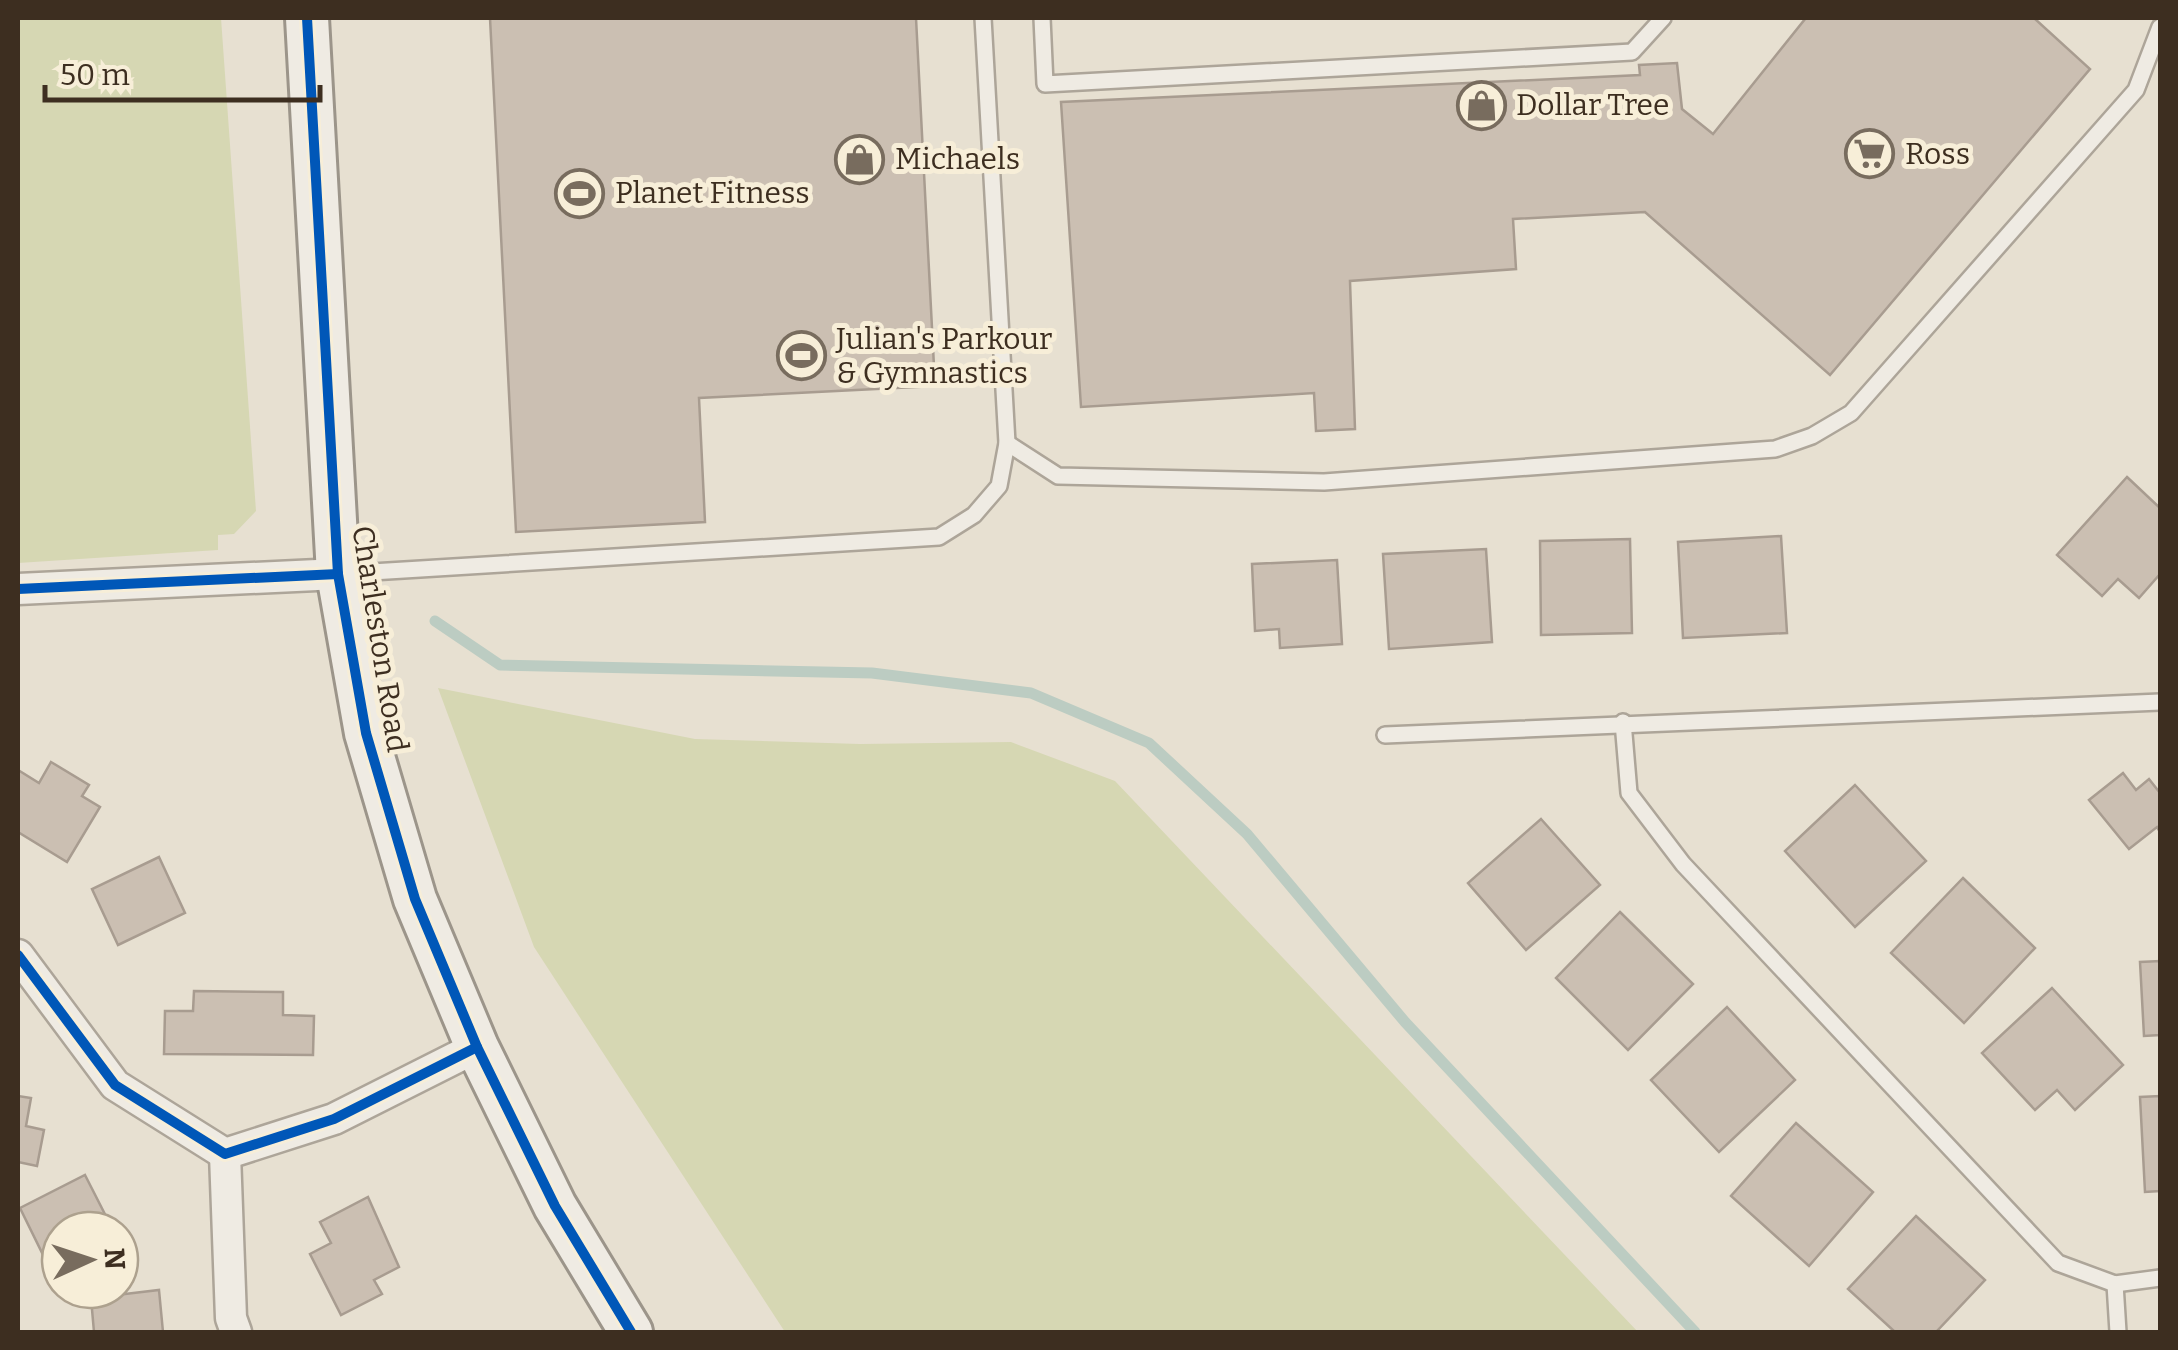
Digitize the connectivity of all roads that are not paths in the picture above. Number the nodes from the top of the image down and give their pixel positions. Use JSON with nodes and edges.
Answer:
{"nodes":[{"id":1,"x":307,"y":18,"type":"edge"},
{"id":2,"x":983,"y":18,"type":"edge"},
{"id":3,"x":1042,"y":18,"type":"edge"},
{"id":4,"x":1663,"y":18,"type":"edge"},
{"id":5,"x":2160,"y":27,"type":"edge"},
{"id":6,"x":1007,"y":443,"type":"junction"},
{"id":7,"x":338,"y":574,"type":"junction"},
{"id":8,"x":18,"y":589,"type":"edge"},
{"id":9,"x":2160,"y":702,"type":"edge"},
{"id":10,"x":1624,"y":722,"type":"junction"},
{"id":11,"x":1385,"y":734,"type":"dead end"},
{"id":12,"x":18,"y":955,"type":"edge"},
{"id":13,"x":476,"y":1047,"type":"junction"},
{"id":14,"x":225,"y":1154,"type":"junction"},
{"id":15,"x":2160,"y":1278,"type":"edge"},
{"id":16,"x":2115,"y":1284,"type":"junction"},
{"id":17,"x":236,"y":1332,"type":"edge"},
{"id":18,"x":631,"y":1332,"type":"edge"},
{"id":19,"x":2118,"y":1332,"type":"edge"}],
"edges":[{"from":1,"to":7,"type":"main road","name":"Charleston Road"},
{"from":2,"to":6,"type":"lane"},
{"from":3,"to":4,"type":"lane"},
{"from":5,"to":6,"type":"lane"},
{"from":6,"to":7,"type":"lane"},
{"from":7,"to":8,"type":"street"},
{"from":7,"to":13,"type":"main road","name":"Charleston Road"},
{"from":9,"to":10,"type":"lane"},
{"from":10,"to":11,"type":"lane"},
{"from":10,"to":16,"type":"lane"},
{"from":12,"to":14,"type":"street"},
{"from":13,"to":14,"type":"street"},
{"from":13,"to":18,"type":"main road","name":"Charleston Road"},
{"from":14,"to":17,"type":"street"},
{"from":15,"to":16,"type":"lane"},
{"from":16,"to":19,"type":"lane"}]}
